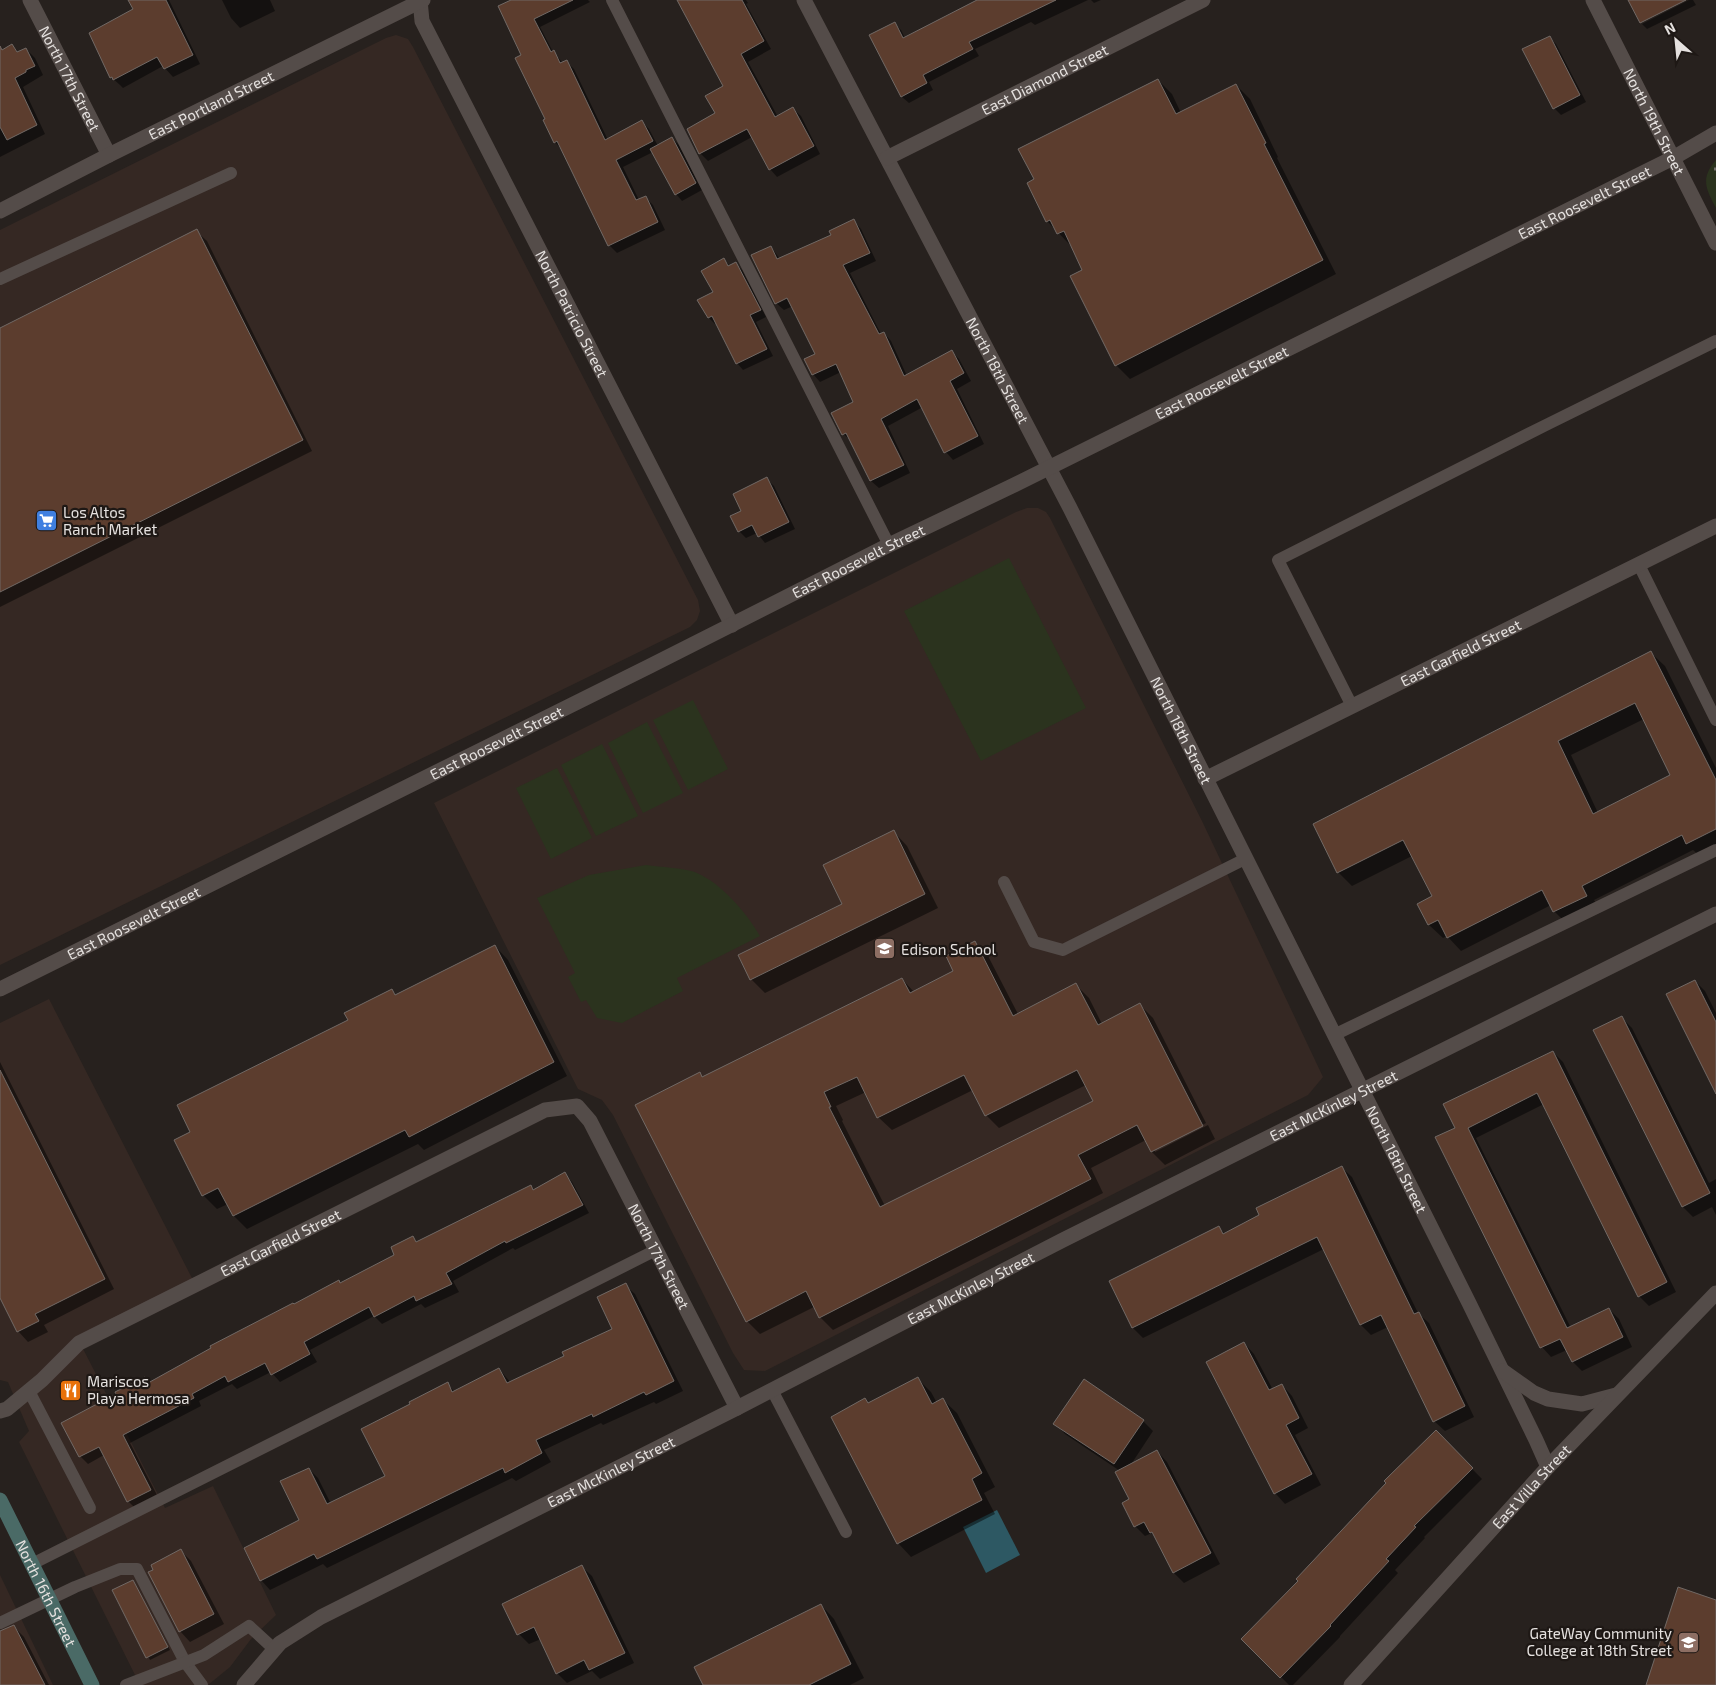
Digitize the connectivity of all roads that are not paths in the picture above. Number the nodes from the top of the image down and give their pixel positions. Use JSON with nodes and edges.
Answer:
{"nodes":[{"id":1,"x":30,"y":0,"type":"edge"},
{"id":2,"x":422,"y":0,"type":"edge"},
{"id":3,"x":612,"y":0,"type":"edge"},
{"id":4,"x":804,"y":0,"type":"edge"},
{"id":5,"x":1203,"y":0,"type":"edge"},
{"id":6,"x":1593,"y":0,"type":"edge"},
{"id":7,"x":1716,"y":133,"type":"edge"},
{"id":8,"x":109,"y":155,"type":"junction"},
{"id":9,"x":887,"y":158,"type":"junction"},
{"id":10,"x":1673,"y":158,"type":"junction"},
{"id":11,"x":231,"y":173,"type":"dead end"},
{"id":12,"x":0,"y":211,"type":"edge"},
{"id":13,"x":1716,"y":243,"type":"edge"},
{"id":14,"x":0,"y":280,"type":"edge"},
{"id":15,"x":1716,"y":341,"type":"edge"},
{"id":16,"x":1049,"y":468,"type":"junction"},
{"id":17,"x":1716,"y":526,"type":"edge"},
{"id":18,"x":889,"y":545,"type":"junction"},
{"id":19,"x":1639,"y":565,"type":"junction"},
{"id":20,"x":732,"y":625,"type":"junction"},
{"id":21,"x":1352,"y":706,"type":"junction"},
{"id":22,"x":1716,"y":720,"type":"edge"},
{"id":23,"x":1205,"y":779,"type":"junction"},
{"id":24,"x":1716,"y":850,"type":"edge"},
{"id":25,"x":1245,"y":859,"type":"junction"},
{"id":26,"x":1004,"y":882,"type":"dead end"},
{"id":27,"x":1716,"y":914,"type":"edge"},
{"id":28,"x":0,"y":989,"type":"edge"},
{"id":29,"x":1334,"y":1035,"type":"junction"},
{"id":30,"x":1363,"y":1091,"type":"junction"},
{"id":31,"x":578,"y":1106,"type":"joint"},
{"id":32,"x":656,"y":1250,"type":"junction"},
{"id":33,"x":1716,"y":1293,"type":"edge"},
{"id":34,"x":1502,"y":1371,"type":"junction"},
{"id":35,"x":772,"y":1390,"type":"junction"},
{"id":36,"x":29,"y":1391,"type":"junction"},
{"id":37,"x":1616,"y":1395,"type":"junction"},
{"id":38,"x":737,"y":1408,"type":"junction"},
{"id":39,"x":0,"y":1412,"type":"edge"},
{"id":40,"x":1548,"y":1467,"type":"junction"},
{"id":41,"x":0,"y":1500,"type":"edge"},
{"id":42,"x":90,"y":1508,"type":"dead end"},
{"id":43,"x":846,"y":1532,"type":"dead end"},
{"id":44,"x":32,"y":1564,"type":"junction"},
{"id":45,"x":50,"y":1600,"type":"junction"},
{"id":46,"x":0,"y":1623,"type":"edge"},
{"id":47,"x":274,"y":1649,"type":"junction"},
{"id":48,"x":185,"y":1662,"type":"junction"},
{"id":49,"x":92,"y":1685,"type":"edge"},
{"id":50,"x":126,"y":1685,"type":"edge"},
{"id":51,"x":202,"y":1685,"type":"edge"},
{"id":52,"x":244,"y":1685,"type":"edge"},
{"id":53,"x":1352,"y":1685,"type":"edge"}],
"edges":[{"from":1,"to":8,"type":"street","name":"North 17th Street"},
{"from":2,"to":8,"type":"street","name":"East Portland Street"},
{"from":2,"to":20,"type":"street","name":"North Patricio Street"},
{"from":3,"to":18,"type":"lane"},
{"from":4,"to":9,"type":"street","name":"North 18th Street"},
{"from":5,"to":9,"type":"street","name":"East Diamond Street"},
{"from":6,"to":10,"type":"street","name":"North 19th Street"},
{"from":7,"to":10,"type":"street","name":"East Roosevelt Street"},
{"from":8,"to":12,"type":"street","name":"East Portland Street"},
{"from":9,"to":16,"type":"street","name":"North 18th Street"},
{"from":10,"to":13,"type":"street","name":"North 19th Street"},
{"from":10,"to":16,"type":"street","name":"East Roosevelt Street"},
{"from":11,"to":14,"type":"lane"},
{"from":15,"to":21,"type":"lane"},
{"from":16,"to":18,"type":"street","name":"East Roosevelt Street"},
{"from":16,"to":23,"type":"street","name":"North 18th Street"},
{"from":17,"to":19,"type":"street","name":"East Garfield Street"},
{"from":18,"to":20,"type":"street","name":"East Roosevelt Street"},
{"from":19,"to":21,"type":"street","name":"East Garfield Street"},
{"from":19,"to":22,"type":"lane"},
{"from":20,"to":28,"type":"street","name":"East Roosevelt Street"},
{"from":21,"to":23,"type":"street","name":"East Garfield Street"},
{"from":23,"to":25,"type":"street","name":"North 18th Street"},
{"from":24,"to":29,"type":"lane"},
{"from":25,"to":26,"type":"lane"},
{"from":25,"to":29,"type":"street","name":"North 18th Street"},
{"from":27,"to":30,"type":"street","name":"East McKinley Street"},
{"from":29,"to":30,"type":"street","name":"North 18th Street"},
{"from":30,"to":34,"type":"street","name":"North 18th Street"},
{"from":30,"to":35,"type":"street","name":"East McKinley Street"},
{"from":31,"to":32,"type":"street","name":"North 17th Street"},
{"from":31,"to":36,"type":"street","name":"East Garfield Street"},
{"from":32,"to":38,"type":"street","name":"North 17th Street"},
{"from":32,"to":44,"type":"lane"},
{"from":33,"to":37,"type":"street","name":"East Villa Street"},
{"from":34,"to":37,"type":"street"},
{"from":34,"to":40,"type":"street","name":"North 18th Street"},
{"from":35,"to":38,"type":"street","name":"East McKinley Street"},
{"from":35,"to":43,"type":"lane"},
{"from":36,"to":39,"type":"street","name":"East Garfield Street"},
{"from":36,"to":42,"type":"lane"},
{"from":37,"to":40,"type":"street","name":"East Villa Street"},
{"from":38,"to":47,"type":"street","name":"East McKinley Street"},
{"from":40,"to":53,"type":"street","name":"East Villa Street"},
{"from":41,"to":44,"type":"main road","name":"North 16th Street"},
{"from":44,"to":45,"type":"main road","name":"North 16th Street"},
{"from":45,"to":46,"type":"lane"},
{"from":45,"to":48,"type":"lane"},
{"from":45,"to":49,"type":"main road","name":"North 16th Street"},
{"from":47,"to":48,"type":"lane"},
{"from":47,"to":52,"type":"street","name":"East McKinley Street"},
{"from":48,"to":50,"type":"lane"},
{"from":48,"to":51,"type":"lane"}]}
